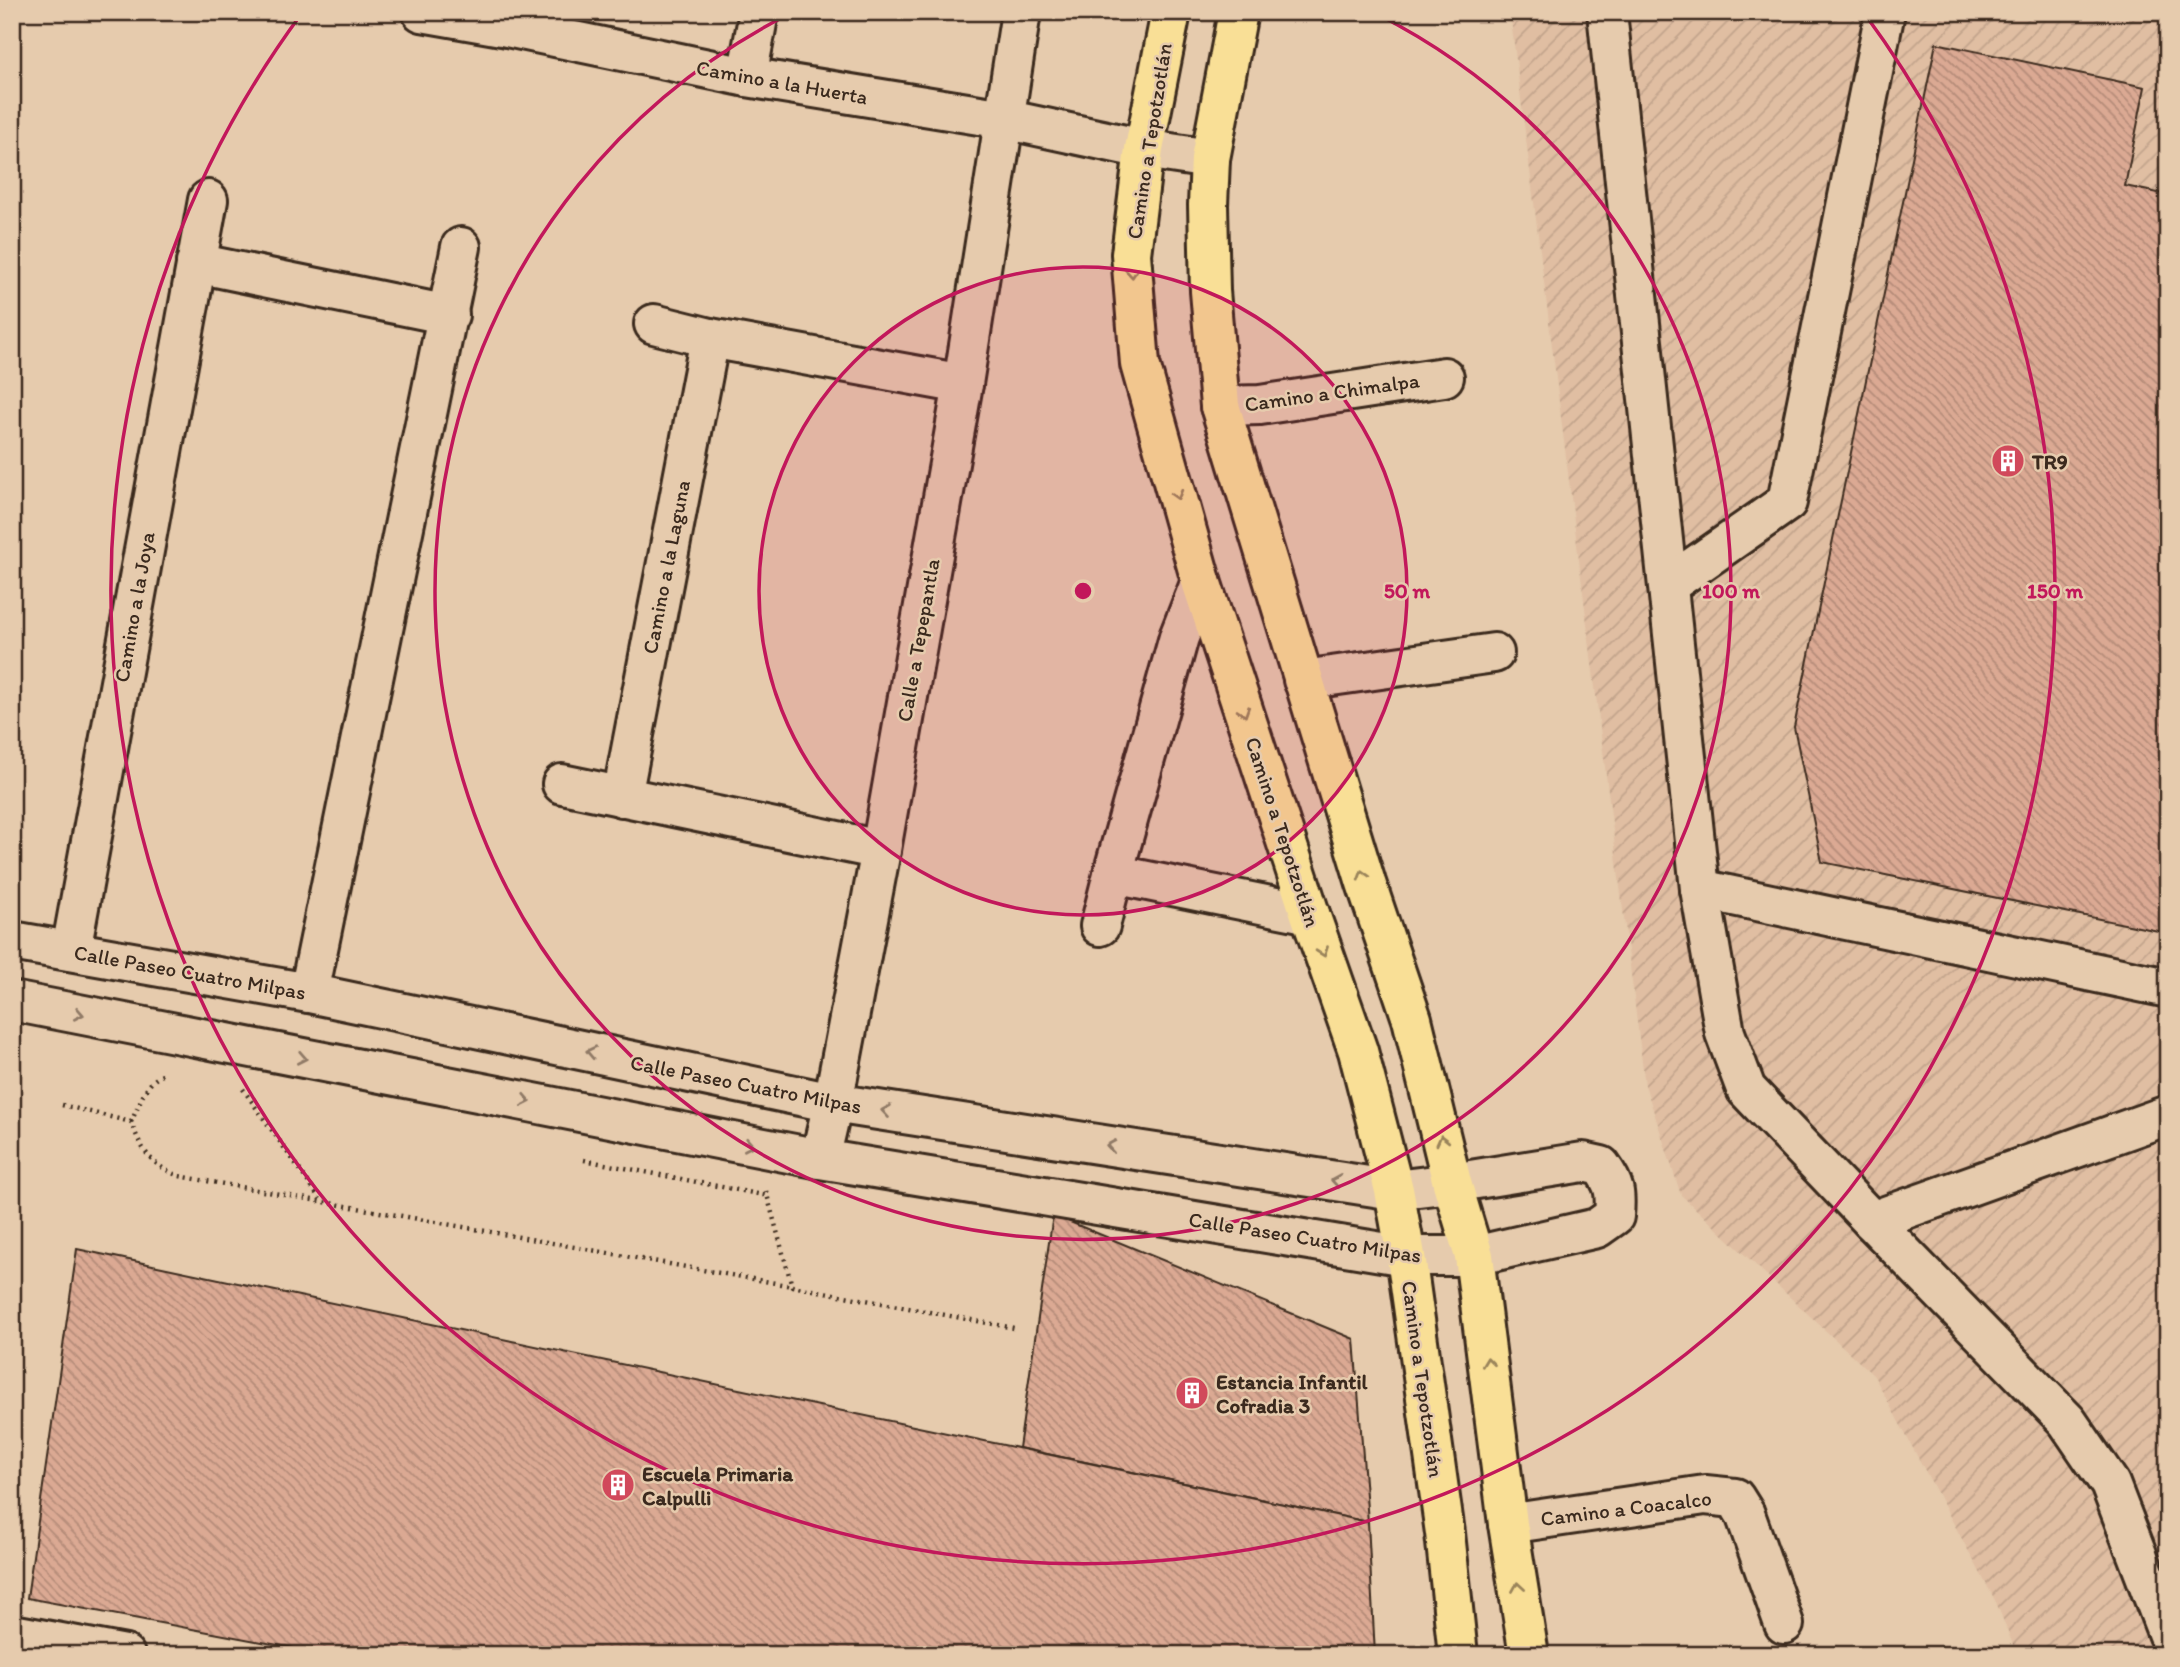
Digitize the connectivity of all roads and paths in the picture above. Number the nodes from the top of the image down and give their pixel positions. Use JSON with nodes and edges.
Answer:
{"nodes":[{"id":1,"x":422,"y":12,"type":"edge"},
{"id":2,"x":759,"y":12,"type":"edge"},
{"id":3,"x":1021,"y":12,"type":"edge"},
{"id":4,"x":1171,"y":12,"type":"edge"},
{"id":5,"x":1238,"y":12,"type":"edge"},
{"id":6,"x":1606,"y":12,"type":"edge"},
{"id":7,"x":1885,"y":12,"type":"edge"},
{"id":8,"x":503,"y":19,"type":"edge"},
{"id":9,"x":747,"y":77,"type":"junction"},
{"id":10,"x":1004,"y":119,"type":"junction"},
{"id":11,"x":1143,"y":149,"type":"junction"},
{"id":12,"x":1210,"y":159,"type":"junction"},
{"id":13,"x":208,"y":200,"type":"dead end"},
{"id":14,"x":461,"y":247,"type":"dead end"},
{"id":15,"x":196,"y":263,"type":"junction"},
{"id":16,"x":449,"y":315,"type":"junction"},
{"id":17,"x":654,"y":324,"type":"dead end"},
{"id":18,"x":710,"y":338,"type":"junction"},
{"id":19,"x":1444,"y":377,"type":"dead end"},
{"id":20,"x":963,"y":384,"type":"junction"},
{"id":21,"x":1220,"y":406,"type":"junction"},
{"id":22,"x":1201,"y":581,"type":"junction"},
{"id":23,"x":1668,"y":584,"type":"junction"},
{"id":24,"x":1494,"y":653,"type":"dead end"},
{"id":25,"x":1303,"y":680,"type":"junction"},
{"id":26,"x":562,"y":784,"type":"dead end"},
{"id":27,"x":622,"y":797,"type":"junction"},
{"id":28,"x":881,"y":850,"type":"junction"},
{"id":29,"x":1113,"y":874,"type":"junction"},
{"id":30,"x":1700,"y":889,"type":"junction"},
{"id":31,"x":1310,"y":914,"type":"junction"},
{"id":32,"x":1100,"y":926,"type":"dead end"},
{"id":33,"x":12,"y":941,"type":"edge"},
{"id":34,"x":71,"y":951,"type":"junction"},
{"id":35,"x":2168,"y":988,"type":"edge"},
{"id":36,"x":309,"y":993,"type":"junction"},
{"id":37,"x":12,"y":1001,"type":"edge"},
{"id":38,"x":170,"y":1073,"type":"dead end"},
{"id":39,"x":235,"y":1085,"type":"dead end"},
{"id":40,"x":833,"y":1103,"type":"junction"},
{"id":41,"x":62,"y":1105,"type":"dead end"},
{"id":42,"x":2168,"y":1115,"type":"edge"},
{"id":43,"x":131,"y":1122,"type":"junction"},
{"id":44,"x":754,"y":1146,"type":"junction"},
{"id":45,"x":820,"y":1159,"type":"junction"},
{"id":46,"x":584,"y":1160,"type":"dead end"},
{"id":47,"x":1452,"y":1183,"type":"junction"},
{"id":48,"x":1394,"y":1190,"type":"junction"},
{"id":49,"x":768,"y":1196,"type":"junction"},
{"id":50,"x":321,"y":1200,"type":"junction"},
{"id":51,"x":1872,"y":1222,"type":"junction"},
{"id":52,"x":1406,"y":1256,"type":"junction"},
{"id":53,"x":1474,"y":1256,"type":"junction"},
{"id":54,"x":792,"y":1286,"type":"junction"},
{"id":55,"x":1014,"y":1328,"type":"dead end"},
{"id":56,"x":1508,"y":1524,"type":"junction"},
{"id":57,"x":1784,"y":1624,"type":"dead end"},
{"id":58,"x":12,"y":1634,"type":"edge"},
{"id":59,"x":2168,"y":1635,"type":"edge"},
{"id":60,"x":125,"y":1655,"type":"edge"},
{"id":61,"x":1458,"y":1655,"type":"edge"},
{"id":62,"x":1529,"y":1655,"type":"edge"}],
"edges":[{"from":1,"to":8,"type":"street","name":"Camino a la Huerta"},
{"from":2,"to":9,"type":"street"},
{"from":3,"to":10,"type":"street","name":"Calle a Tepepantla"},
{"from":4,"to":11,"type":"main road","name":"Camino a Tepotzotlán"},
{"from":5,"to":12,"type":"main road"},
{"from":6,"to":23,"type":"street"},
{"from":7,"to":23,"type":"street"},
{"from":8,"to":9,"type":"street","name":"Camino a la Huerta"},
{"from":9,"to":10,"type":"street","name":"Camino a la Huerta"},
{"from":10,"to":11,"type":"street","name":"Camino a la Huerta"},
{"from":10,"to":20,"type":"street","name":"Calle a Tepepantla"},
{"from":11,"to":12,"type":"street","name":"Camino a la Huerta"},
{"from":11,"to":22,"type":"main road","name":"Camino a Tepotzotlán","one_way":true},
{"from":12,"to":21,"type":"main road"},
{"from":13,"to":15,"type":"street","name":"Camino a la Joya"},
{"from":14,"to":16,"type":"street"},
{"from":15,"to":16,"type":"street"},
{"from":15,"to":34,"type":"street","name":"Camino a la Joya"},
{"from":16,"to":36,"type":"street"},
{"from":17,"to":18,"type":"street"},
{"from":18,"to":20,"type":"street"},
{"from":18,"to":27,"type":"street","name":"Camino a la Laguna"},
{"from":19,"to":21,"type":"street","name":"Camino a Chimalpa"},
{"from":20,"to":28,"type":"street","name":"Calle a Tepepantla"},
{"from":21,"to":25,"type":"main road"},
{"from":22,"to":29,"type":"street"},
{"from":22,"to":31,"type":"main road","name":"Camino a Tepotzotlán","one_way":true},
{"from":23,"to":30,"type":"street"},
{"from":24,"to":25,"type":"street"},
{"from":47,"to":25,"type":"main road","one_way":true},
{"from":26,"to":27,"type":"street"},
{"from":27,"to":28,"type":"street"},
{"from":28,"to":40,"type":"street","name":"Calle a Tepepantla"},
{"from":29,"to":31,"type":"street"},
{"from":29,"to":32,"type":"street"},
{"from":30,"to":35,"type":"street"},
{"from":30,"to":51,"type":"street"},
{"from":31,"to":48,"type":"main road","name":"Camino a Tepotzotlán","one_way":true},
{"from":33,"to":34,"type":"street","name":"Calle Paseo Cuatro Milpas"},
{"from":34,"to":36,"type":"street","name":"Calle Paseo Cuatro Milpas"},
{"from":40,"to":36,"type":"street","name":"Calle Paseo Cuatro Milpas","one_way":true},
{"from":37,"to":44,"type":"street","name":"Calle Paseo Cuatro Milpas","one_way":true},
{"from":38,"to":43,"type":"path"},
{"from":39,"to":50,"type":"path"},
{"from":40,"to":45,"type":"street","name":"Calle a Tepepantla"},
{"from":48,"to":40,"type":"street","name":"Calle Paseo Cuatro Milpas","one_way":true},
{"from":41,"to":43,"type":"path"},
{"from":42,"to":51,"type":"street"},
{"from":43,"to":50,"type":"path"},
{"from":44,"to":45,"type":"street","name":"Calle Paseo Cuatro Milpas"},
{"from":44,"to":49,"type":"path"},
{"from":45,"to":52,"type":"street","name":"Calle Paseo Cuatro Milpas"},
{"from":46,"to":49,"type":"path"},
{"from":47,"to":48,"type":"street","name":"Calle Paseo Cuatro Milpas"},
{"from":47,"to":53,"type":"main road"},
{"from":47,"to":53,"type":"street","name":"Calle Paseo Cuatro Milpas"},
{"from":48,"to":52,"type":"main road","name":"Camino a Tepotzotlán"},
{"from":49,"to":54,"type":"path"},
{"from":50,"to":54,"type":"path"},
{"from":51,"to":59,"type":"street"},
{"from":52,"to":53,"type":"street","name":"Calle Paseo Cuatro Milpas"},
{"from":52,"to":61,"type":"main road","name":"Camino a Tepotzotlán"},
{"from":56,"to":53,"type":"main road","one_way":true},
{"from":54,"to":55,"type":"path"},
{"from":56,"to":57,"type":"street","name":"Camino a Coacalco"},
{"from":62,"to":56,"type":"main road","one_way":true},
{"from":58,"to":60,"type":"street"}]}
